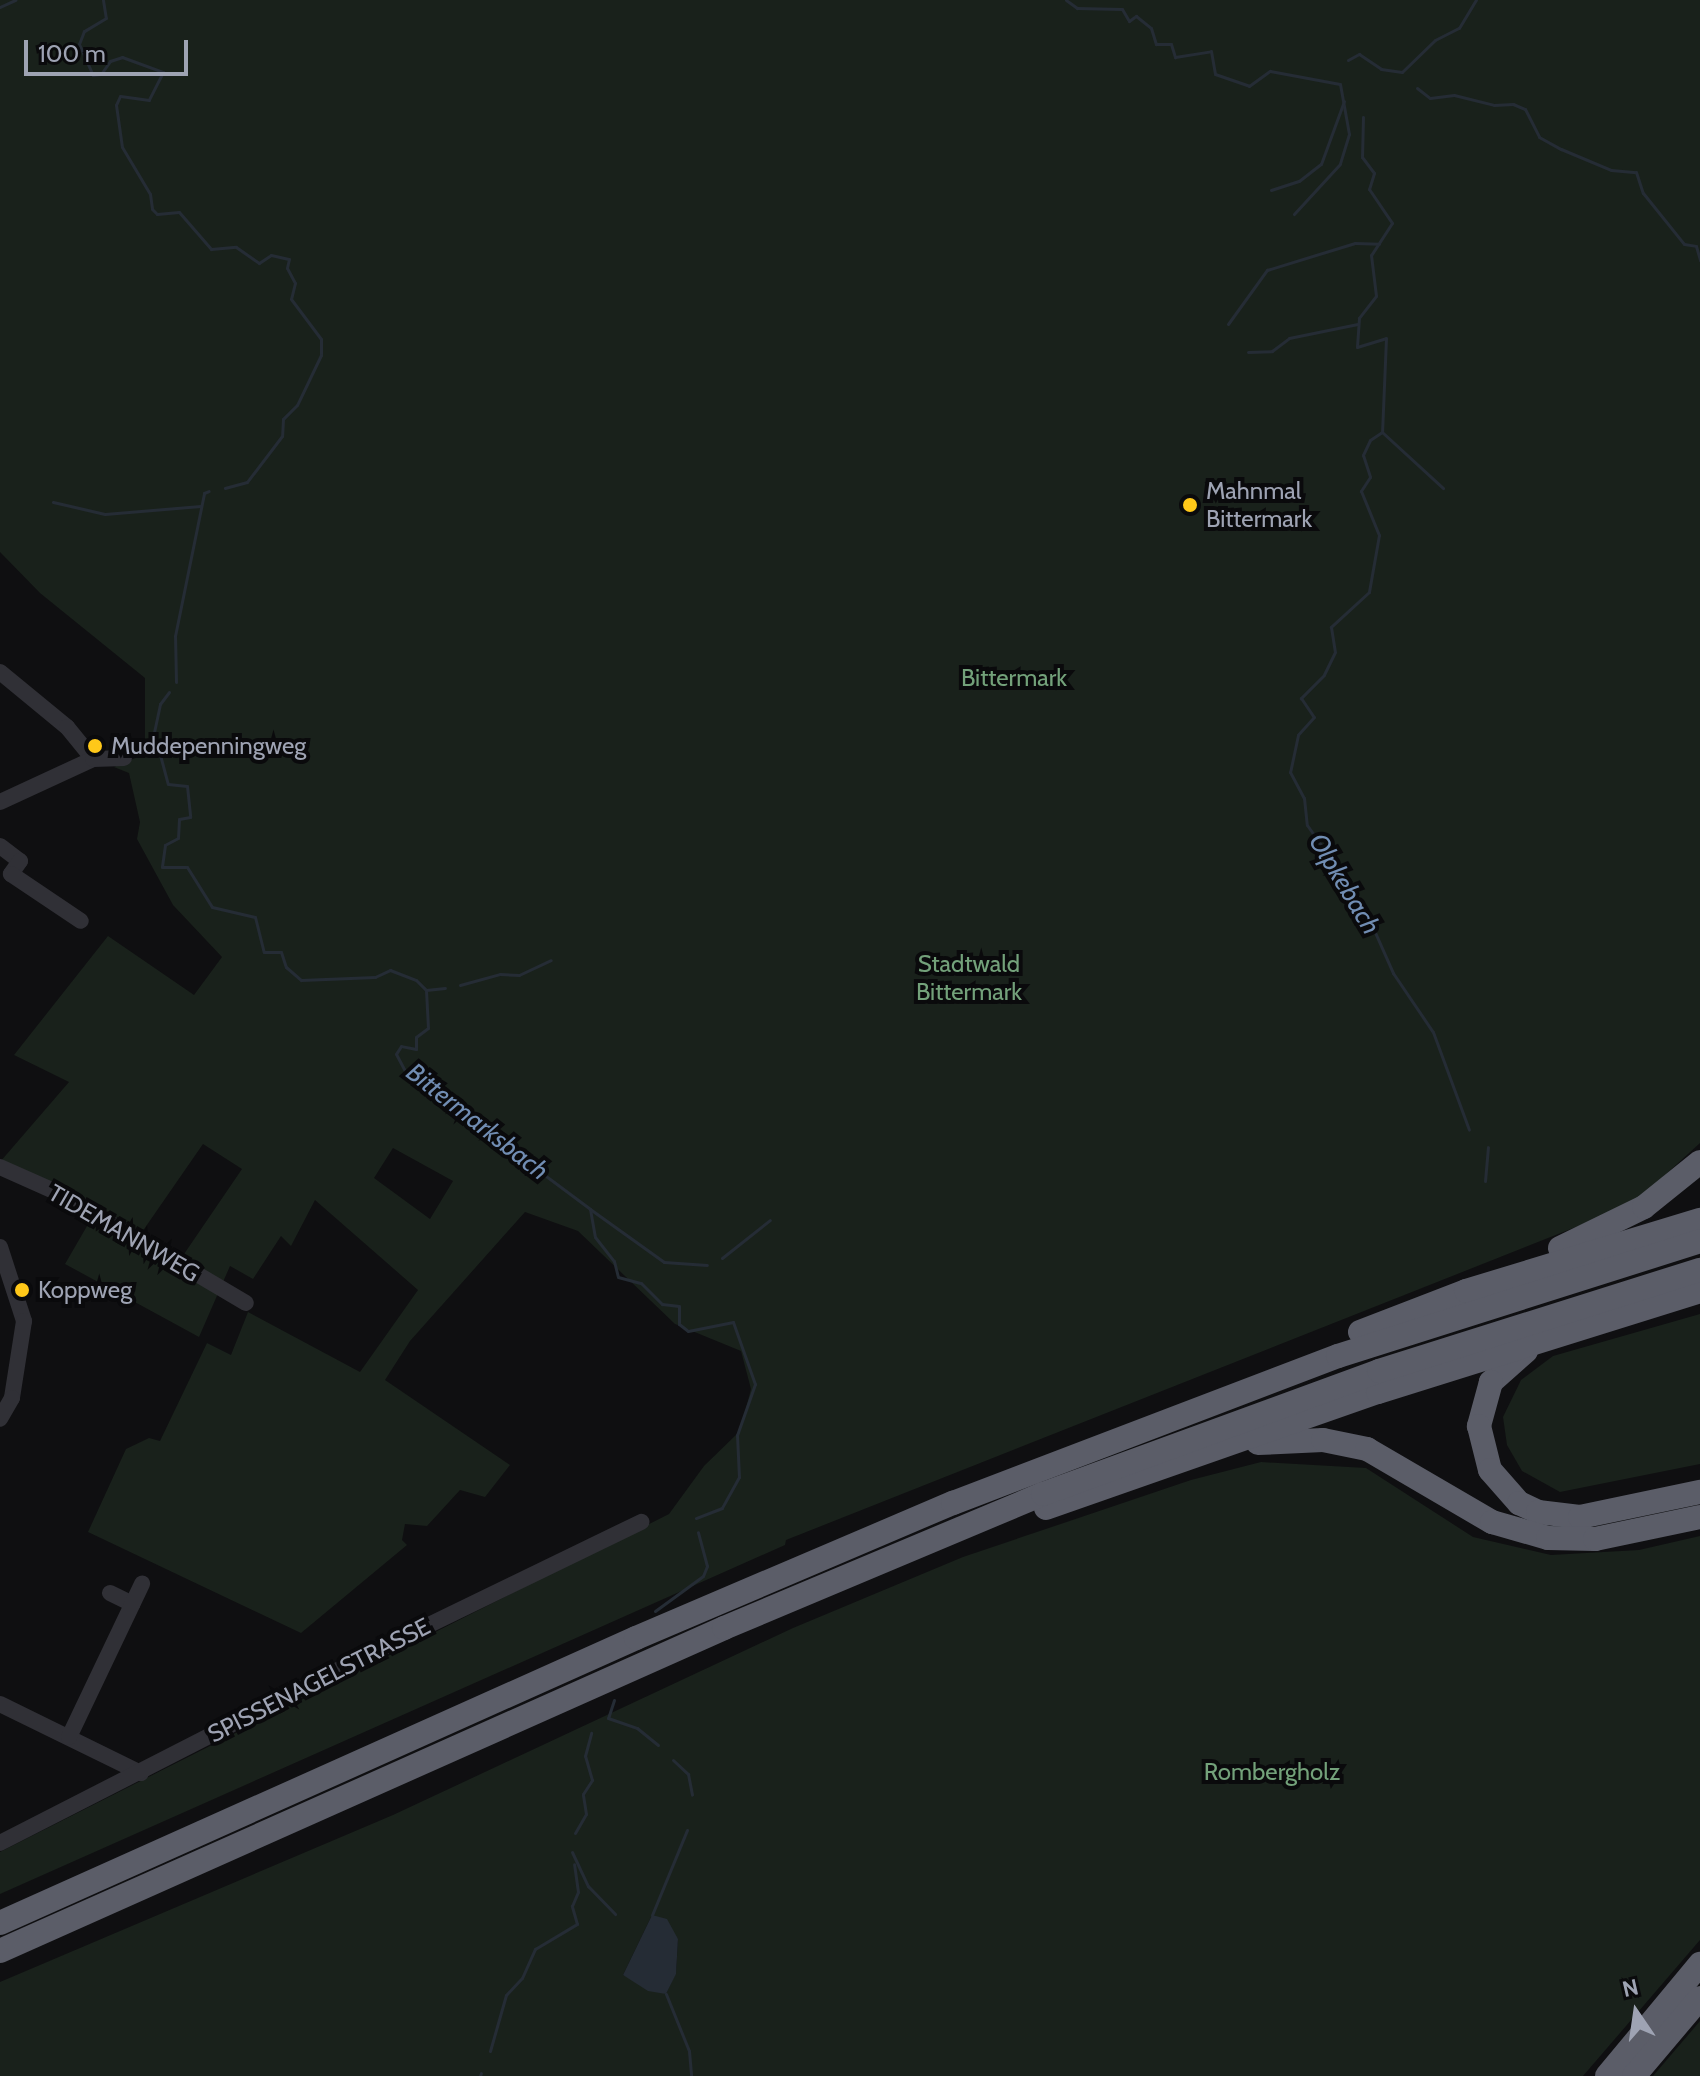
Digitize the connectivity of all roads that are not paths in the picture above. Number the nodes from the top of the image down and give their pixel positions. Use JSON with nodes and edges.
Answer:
{"nodes":[{"id":1,"x":0,"y":672,"type":"edge"},
{"id":2,"x":124,"y":758,"type":"dead end"},
{"id":3,"x":93,"y":759,"type":"junction"},
{"id":4,"x":0,"y":802,"type":"edge"},
{"id":5,"x":0,"y":846,"type":"edge"},
{"id":6,"x":81,"y":921,"type":"dead end"},
{"id":7,"x":1700,"y":1162,"type":"edge"},
{"id":8,"x":0,"y":1167,"type":"edge"},
{"id":9,"x":1700,"y":1220,"type":"edge"},
{"id":10,"x":1700,"y":1241,"type":"edge"},
{"id":11,"x":0,"y":1247,"type":"edge"},
{"id":12,"x":1700,"y":1270,"type":"edge"},
{"id":13,"x":1466,"y":1291,"type":"junction"},
{"id":14,"x":1700,"y":1291,"type":"edge"},
{"id":15,"x":246,"y":1303,"type":"dead end"},
{"id":16,"x":1565,"y":1331,"type":"junction"},
{"id":17,"x":1248,"y":1387,"type":"junction"},
{"id":18,"x":0,"y":1419,"type":"edge"},
{"id":19,"x":1197,"y":1456,"type":"junction"},
{"id":20,"x":1108,"y":1478,"type":"junction"},
{"id":21,"x":1700,"y":1492,"type":"edge"},
{"id":22,"x":1700,"y":1517,"type":"edge"},
{"id":23,"x":641,"y":1522,"type":"dead end"},
{"id":24,"x":142,"y":1584,"type":"dead end"},
{"id":25,"x":110,"y":1593,"type":"dead end"},
{"id":26,"x":133,"y":1604,"type":"junction"},
{"id":27,"x":0,"y":1704,"type":"edge"},
{"id":28,"x":69,"y":1737,"type":"junction"},
{"id":29,"x":141,"y":1773,"type":"junction"},
{"id":30,"x":0,"y":1843,"type":"edge"},
{"id":31,"x":0,"y":1923,"type":"edge"},
{"id":32,"x":0,"y":1951,"type":"edge"},
{"id":33,"x":1700,"y":1964,"type":"edge"},
{"id":34,"x":1700,"y":1998,"type":"edge"},
{"id":35,"x":1607,"y":2076,"type":"edge"},
{"id":36,"x":1634,"y":2076,"type":"edge"}],
"edges":[{"from":1,"to":3,"type":"street"},
{"from":2,"to":3,"type":"street"},
{"from":3,"to":4,"type":"street"},
{"from":5,"to":6,"type":"street"},
{"from":7,"to":13,"type":"highway"},
{"from":8,"to":15,"type":"street","name":"TIDEMANNWEG"},
{"from":9,"to":13,"type":"highway"},
{"from":10,"to":17,"type":"highway"},
{"from":11,"to":18,"type":"street"},
{"from":12,"to":20,"type":"highway"},
{"from":13,"to":17,"type":"highway"},
{"from":14,"to":16,"type":"highway"},
{"from":16,"to":19,"type":"highway"},
{"from":16,"to":21,"type":"highway"},
{"from":17,"to":31,"type":"highway"},
{"from":19,"to":20,"type":"highway"},
{"from":19,"to":22,"type":"highway"},
{"from":20,"to":32,"type":"highway"},
{"from":23,"to":29,"type":"street","name":"SPISSENAGELSTRASSE"},
{"from":24,"to":26,"type":"street"},
{"from":25,"to":26,"type":"street"},
{"from":26,"to":28,"type":"street"},
{"from":27,"to":28,"type":"street"},
{"from":28,"to":29,"type":"street"},
{"from":29,"to":30,"type":"street","name":"SPISSENAGELSTRASSE"},
{"from":33,"to":35,"type":"highway"},
{"from":34,"to":36,"type":"highway"}]}
